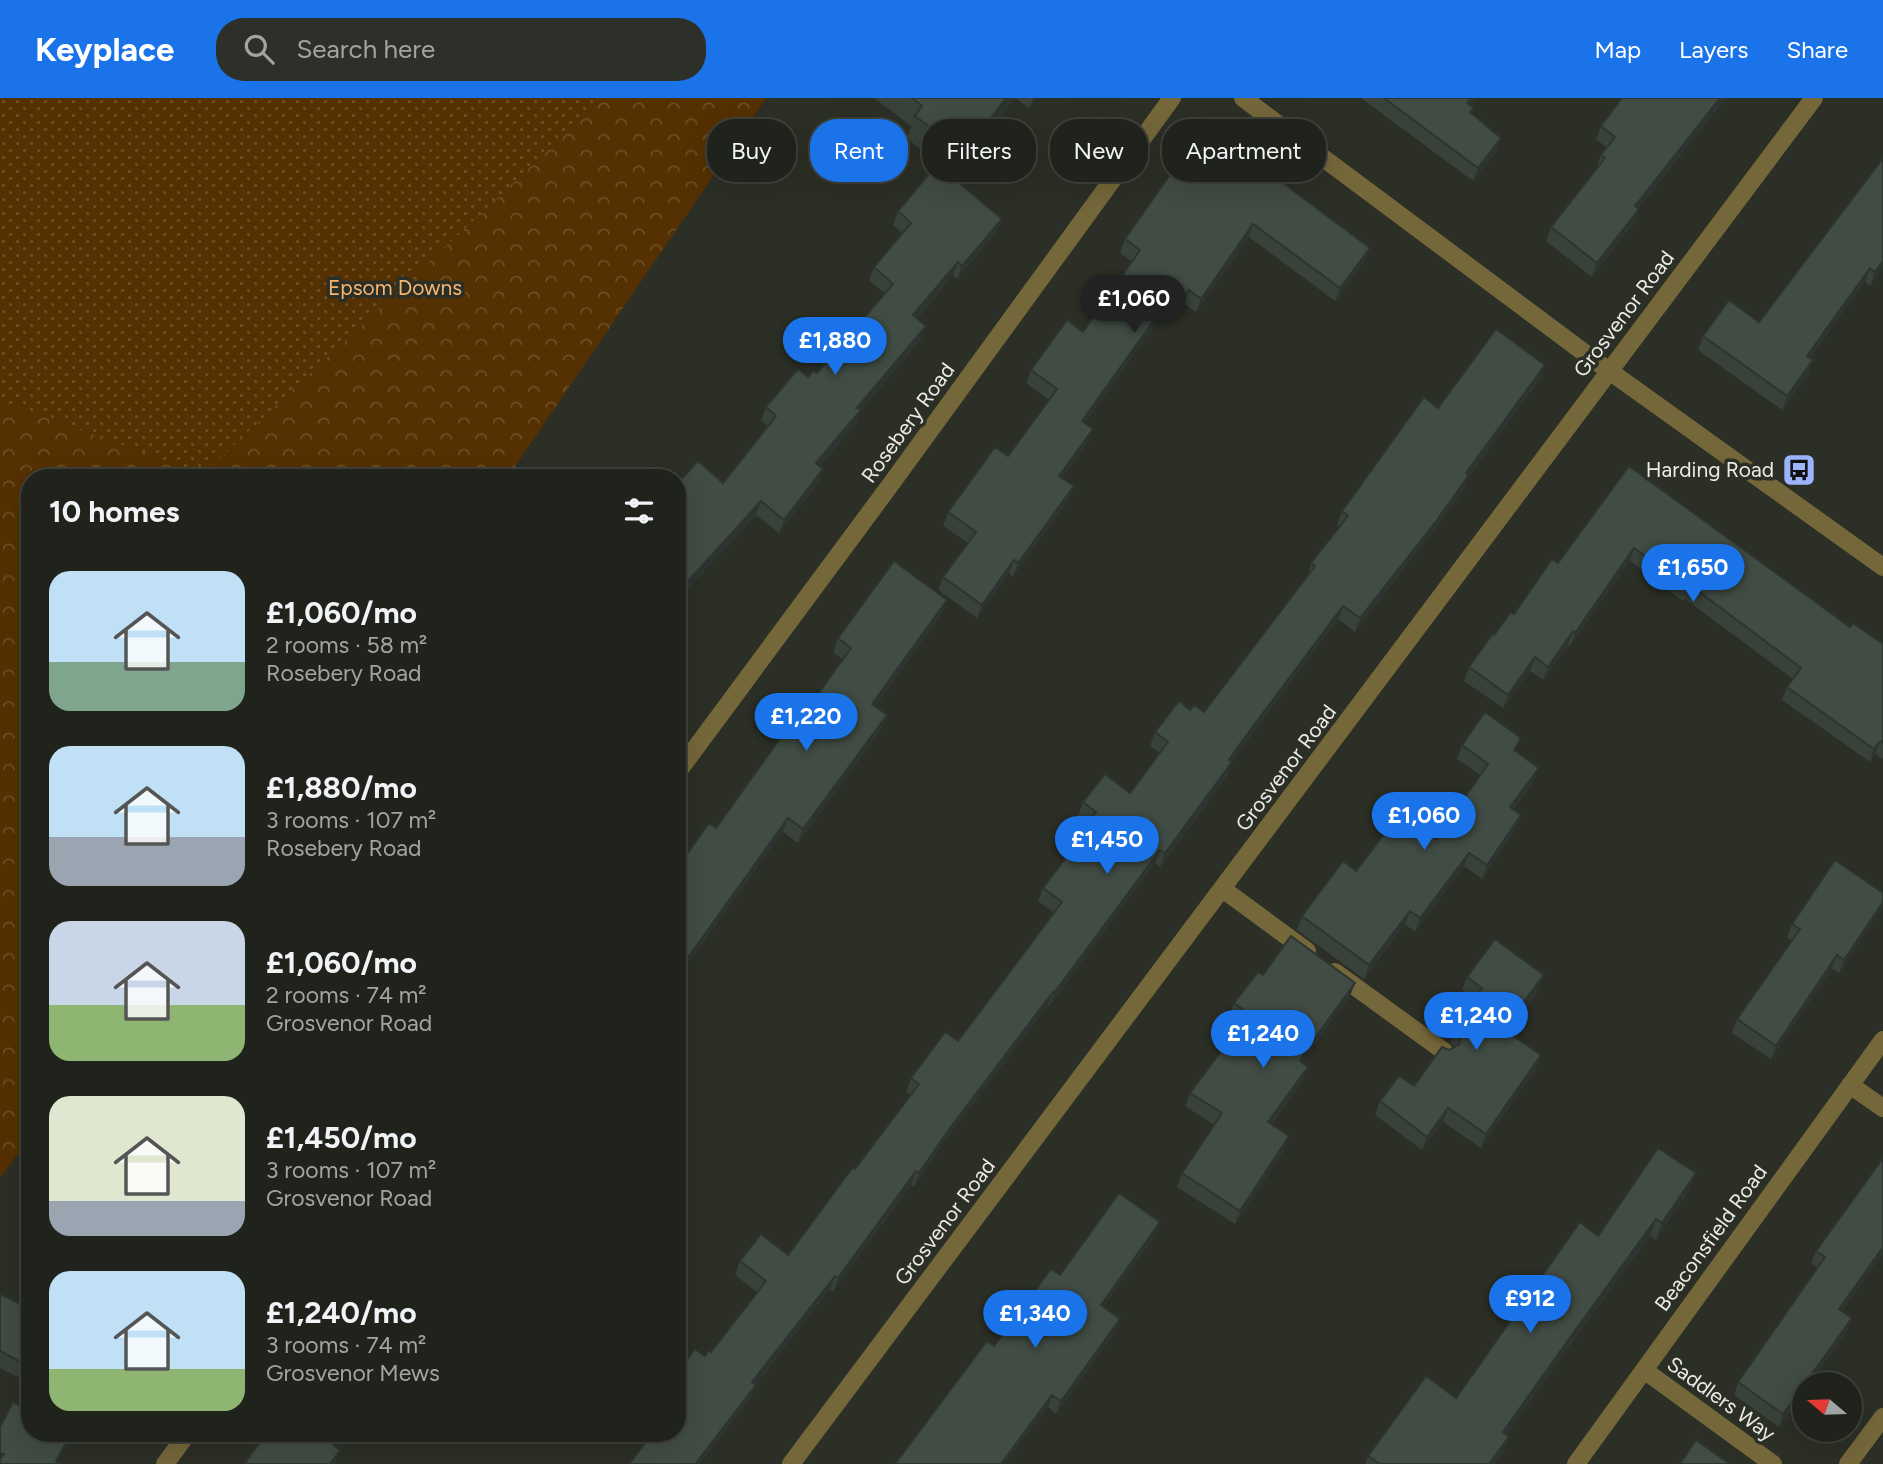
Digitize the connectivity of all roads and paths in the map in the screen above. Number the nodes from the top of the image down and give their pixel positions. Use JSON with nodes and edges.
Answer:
{"nodes":[{"id":1,"x":1172,"y":98,"type":"edge"},
{"id":2,"x":1243,"y":98,"type":"edge"},
{"id":3,"x":1814,"y":98,"type":"edge"},
{"id":4,"x":1610,"y":370,"type":"junction"},
{"id":5,"x":1883,"y":567,"type":"edge"},
{"id":6,"x":686,"y":761,"type":"edge"},
{"id":7,"x":1224,"y":890,"type":"junction"},
{"id":8,"x":1883,"y":1040,"type":"edge"},
{"id":9,"x":1445,"y":1052,"type":"edge"},
{"id":10,"x":1850,"y":1085,"type":"junction"},
{"id":11,"x":1883,"y":1108,"type":"edge"},
{"id":12,"x":1644,"y":1370,"type":"junction"},
{"id":13,"x":1883,"y":1417,"type":"edge"},
{"id":14,"x":181,"y":1442,"type":"edge"},
{"id":15,"x":165,"y":1464,"type":"edge"},
{"id":16,"x":791,"y":1464,"type":"edge"},
{"id":17,"x":1576,"y":1464,"type":"edge"},
{"id":18,"x":1773,"y":1464,"type":"edge"},
{"id":19,"x":1848,"y":1464,"type":"edge"}],
"edges":[{"from":1,"to":6,"type":"street","name":"Rosebery Road"},
{"from":2,"to":4,"type":"street"},
{"from":3,"to":4,"type":"street","name":"Grosvenor Road"},
{"from":4,"to":5,"type":"street"},
{"from":4,"to":7,"type":"street","name":"Grosvenor Road"},
{"from":7,"to":9,"type":"street"},
{"from":7,"to":16,"type":"street","name":"Grosvenor Road"},
{"from":8,"to":10,"type":"street","name":"Beaconsfield Road"},
{"from":10,"to":11,"type":"street"},
{"from":10,"to":12,"type":"street","name":"Beaconsfield Road"},
{"from":12,"to":17,"type":"street","name":"Beaconsfield Road"},
{"from":12,"to":18,"type":"street","name":"Saddlers Way"},
{"from":13,"to":19,"type":"street"},
{"from":14,"to":15,"type":"street"}]}
